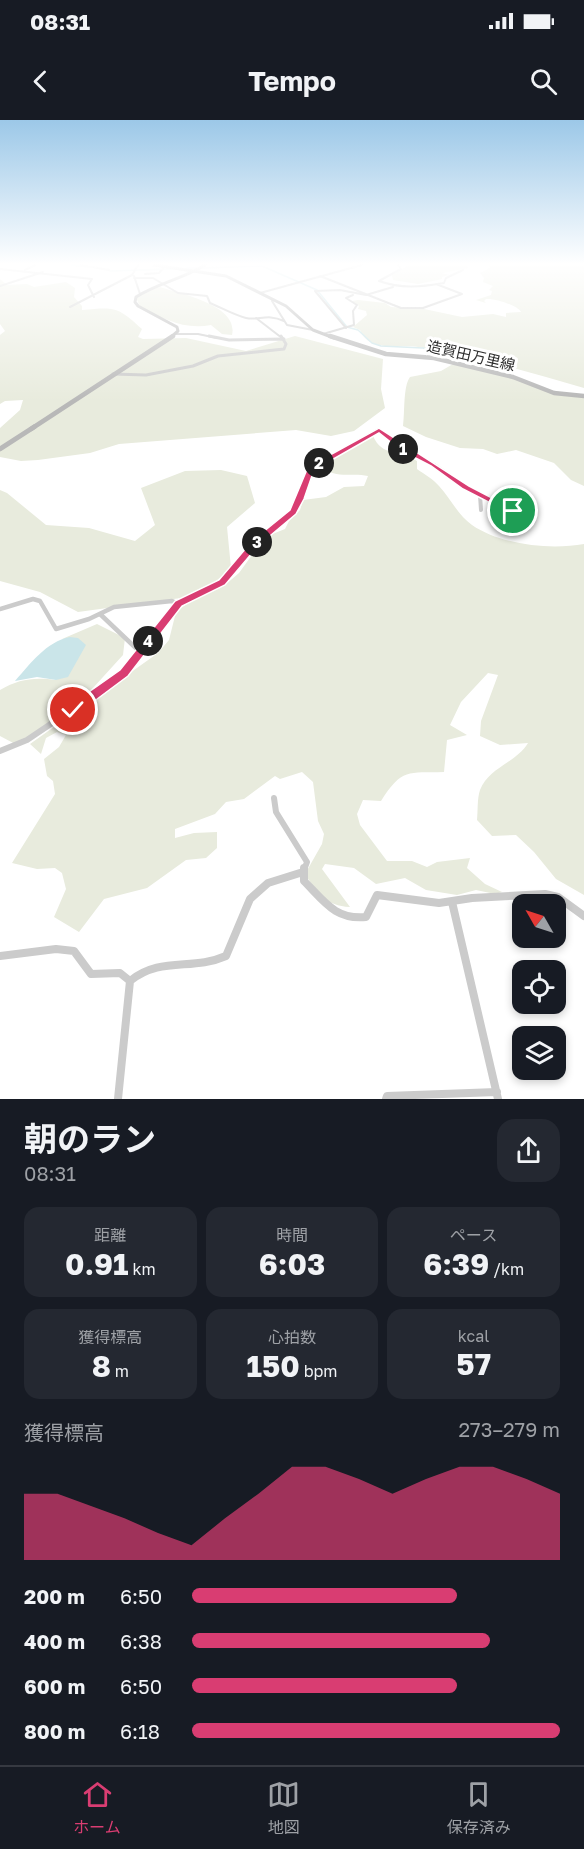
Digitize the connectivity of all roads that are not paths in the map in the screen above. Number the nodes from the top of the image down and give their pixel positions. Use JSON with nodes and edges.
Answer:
{"nodes":[{"id":1,"x":147,"y":311,"type":"edge"},
{"id":2,"x":227,"y":311,"type":"edge"},
{"id":3,"x":278,"y":311,"type":"edge"},
{"id":4,"x":293,"y":311,"type":"edge"},
{"id":5,"x":331,"y":311,"type":"edge"},
{"id":6,"x":353,"y":311,"type":"edge"},
{"id":7,"x":256,"y":318,"type":"junction"},
{"id":8,"x":284,"y":321,"type":"junction"},
{"id":9,"x":346,"y":328,"type":"junction"},
{"id":10,"x":313,"y":330,"type":"junction"},
{"id":11,"x":176,"y":334,"type":"junction"},
{"id":12,"x":323,"y":334,"type":"junction"},
{"id":13,"x":284,"y":339,"type":"junction"},
{"id":14,"x":113,"y":374,"type":"junction"},
{"id":15,"x":584,"y":396,"type":"edge"},
{"id":16,"x":0,"y":449,"type":"edge"},
{"id":17,"x":480,"y":495,"type":"junction"},
{"id":18,"x":481,"y":510,"type":"dead end"},
{"id":19,"x":526,"y":518,"type":"dead end"},
{"id":20,"x":178,"y":604,"type":"junction"},
{"id":21,"x":0,"y":609,"type":"edge"},
{"id":22,"x":100,"y":614,"type":"junction"},
{"id":23,"x":140,"y":652,"type":"junction"},
{"id":24,"x":0,"y":751,"type":"edge"},
{"id":25,"x":274,"y":798,"type":"dead end"},
{"id":26,"x":303,"y":872,"type":"junction"},
{"id":27,"x":452,"y":902,"type":"junction"},
{"id":28,"x":584,"y":916,"type":"edge"},
{"id":29,"x":0,"y":956,"type":"edge"},
{"id":30,"x":130,"y":981,"type":"junction"},
{"id":31,"x":498,"y":1096,"type":"edge"},
{"id":32,"x":118,"y":1099,"type":"edge"},
{"id":33,"x":386,"y":1099,"type":"edge"}],
"edges":[{"from":1,"to":11,"type":"main road"},
{"from":2,"to":7,"type":"street"},
{"from":3,"to":8,"type":"street"},
{"from":4,"to":10,"type":"main road","name":"造賀田万里線"},
{"from":5,"to":9,"type":"street"},
{"from":6,"to":9,"type":"street"},
{"from":7,"to":8,"type":"street"},
{"from":7,"to":13,"type":"street"},
{"from":8,"to":10,"type":"street"},
{"from":9,"to":12,"type":"street"},
{"from":10,"to":12,"type":"main road","name":"造賀田万里線"},
{"from":11,"to":13,"type":"street"},
{"from":11,"to":14,"type":"main road"},
{"from":12,"to":15,"type":"main road","name":"造賀田万里線"},
{"from":13,"to":14,"type":"street"},
{"from":14,"to":16,"type":"main road"},
{"from":17,"to":18,"type":"street"},
{"from":17,"to":19,"type":"street"},
{"from":17,"to":20,"type":"street"},
{"from":20,"to":22,"type":"street"},
{"from":20,"to":23,"type":"street"},
{"from":21,"to":22,"type":"street"},
{"from":22,"to":23,"type":"street"},
{"from":23,"to":24,"type":"street"},
{"from":25,"to":26,"type":"street"},
{"from":26,"to":27,"type":"street"},
{"from":26,"to":30,"type":"street"},
{"from":27,"to":28,"type":"street"},
{"from":27,"to":31,"type":"street"},
{"from":29,"to":30,"type":"street"},
{"from":30,"to":32,"type":"street"},
{"from":31,"to":33,"type":"street"}]}
